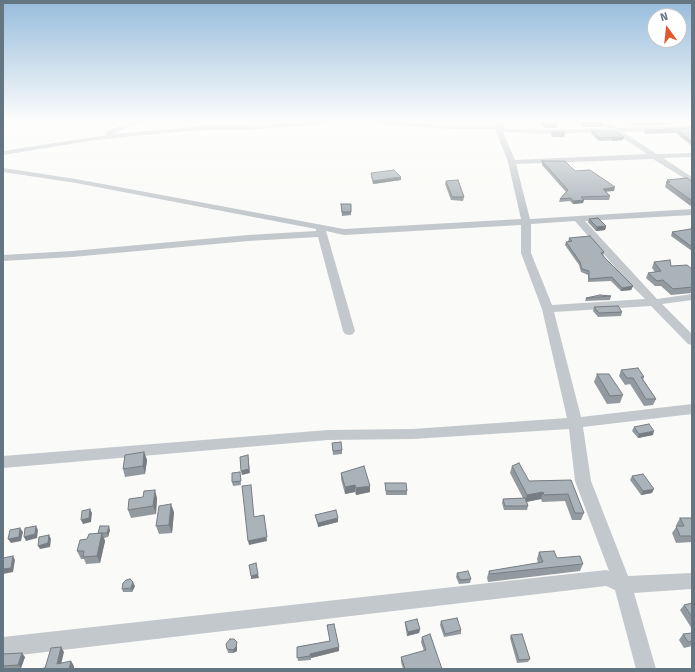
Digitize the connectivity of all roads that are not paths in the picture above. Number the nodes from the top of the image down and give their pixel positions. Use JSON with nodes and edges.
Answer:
{"nodes":[{"id":1,"x":509,"y":153,"type":"edge"},
{"id":2,"x":648,"y":153,"type":"edge"},
{"id":3,"x":692,"y":155,"type":"edge"},
{"id":4,"x":652,"y":156,"type":"junction"},
{"id":5,"x":512,"y":162,"type":"junction"},
{"id":6,"x":3,"y":170,"type":"edge"},
{"id":7,"x":692,"y":182,"type":"edge"},
{"id":8,"x":692,"y":212,"type":"edge"},
{"id":9,"x":577,"y":218,"type":"junction"},
{"id":10,"x":526,"y":221,"type":"junction"},
{"id":11,"x":321,"y":231,"type":"junction"},
{"id":12,"x":3,"y":258,"type":"edge"},
{"id":13,"x":692,"y":298,"type":"edge"},
{"id":14,"x":656,"y":302,"type":"junction"},
{"id":15,"x":548,"y":309,"type":"junction"},
{"id":16,"x":349,"y":331,"type":"dead end"},
{"id":17,"x":692,"y":341,"type":"edge"},
{"id":18,"x":692,"y":409,"type":"edge"},
{"id":19,"x":574,"y":423,"type":"junction"},
{"id":20,"x":3,"y":462,"type":"edge"},
{"id":21,"x":692,"y":581,"type":"edge"},
{"id":22,"x":623,"y":585,"type":"junction"},
{"id":23,"x":3,"y":647,"type":"edge"},
{"id":24,"x":646,"y":669,"type":"edge"}],
"edges":[{"from":1,"to":5,"type":"street"},
{"from":2,"to":4,"type":"street"},
{"from":3,"to":4,"type":"street"},
{"from":4,"to":5,"type":"street"},
{"from":4,"to":7,"type":"street"},
{"from":5,"to":10,"type":"street"},
{"from":6,"to":11,"type":"street"},
{"from":8,"to":9,"type":"street"},
{"from":9,"to":10,"type":"street"},
{"from":9,"to":14,"type":"street"},
{"from":10,"to":11,"type":"street"},
{"from":10,"to":15,"type":"street"},
{"from":11,"to":12,"type":"street"},
{"from":11,"to":16,"type":"street"},
{"from":13,"to":14,"type":"street"},
{"from":14,"to":15,"type":"street"},
{"from":14,"to":17,"type":"street"},
{"from":15,"to":19,"type":"street"},
{"from":18,"to":19,"type":"street"},
{"from":19,"to":20,"type":"street"},
{"from":19,"to":22,"type":"street"},
{"from":21,"to":22,"type":"street"},
{"from":22,"to":23,"type":"street"},
{"from":22,"to":24,"type":"street"}]}
